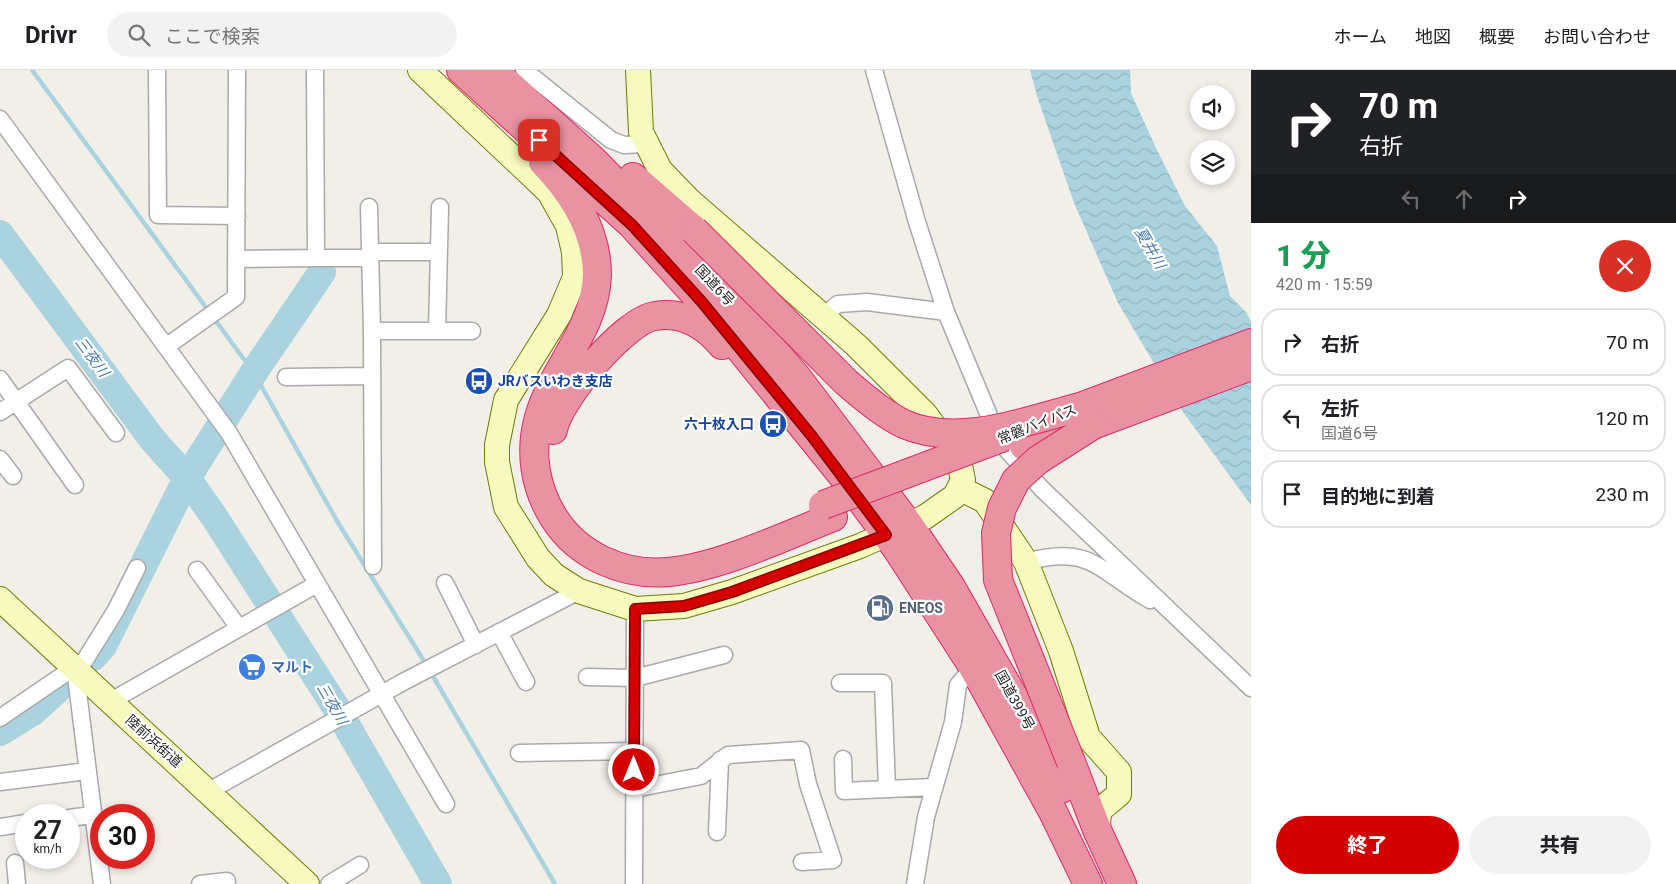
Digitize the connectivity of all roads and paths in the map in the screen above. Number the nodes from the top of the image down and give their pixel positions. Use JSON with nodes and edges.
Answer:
{"nodes":[{"id":1,"x":157,"y":70,"type":"edge"},
{"id":2,"x":237,"y":70,"type":"edge"},
{"id":3,"x":316,"y":70,"type":"edge"},
{"id":4,"x":420,"y":70,"type":"edge"},
{"id":5,"x":445,"y":70,"type":"edge"},
{"id":6,"x":461,"y":70,"type":"edge"},
{"id":7,"x":493,"y":70,"type":"edge"},
{"id":8,"x":503,"y":70,"type":"edge"},
{"id":9,"x":524,"y":70,"type":"edge"},
{"id":10,"x":638,"y":70,"type":"edge"},
{"id":11,"x":874,"y":70,"type":"edge"},
{"id":12,"x":0,"y":119,"type":"edge"},
{"id":13,"x":646,"y":144,"type":"junction"},
{"id":14,"x":369,"y":207,"type":"dead end"},
{"id":15,"x":440,"y":207,"type":"dead end"},
{"id":16,"x":237,"y":216,"type":"junction"},
{"id":17,"x":438,"y":252,"type":"junction"},
{"id":18,"x":371,"y":255,"type":"junction"},
{"id":19,"x":316,"y":258,"type":"junction"},
{"id":20,"x":238,"y":259,"type":"junction"},
{"id":21,"x":946,"y":312,"type":"junction"},
{"id":22,"x":822,"y":317,"type":"junction"},
{"id":23,"x":372,"y":331,"type":"junction"},
{"id":24,"x":437,"y":331,"type":"junction"},
{"id":25,"x":472,"y":331,"type":"dead end"},
{"id":26,"x":1251,"y":343,"type":"edge"},
{"id":27,"x":167,"y":346,"type":"junction"},
{"id":28,"x":1251,"y":366,"type":"edge"},
{"id":29,"x":286,"y":376,"type":"dead end"},
{"id":30,"x":372,"y":376,"type":"junction"},
{"id":31,"x":0,"y":379,"type":"edge"},
{"id":32,"x":16,"y":402,"type":"junction"},
{"id":33,"x":0,"y":412,"type":"edge"},
{"id":34,"x":1086,"y":416,"type":"junction"},
{"id":35,"x":116,"y":433,"type":"dead end"},
{"id":36,"x":0,"y":459,"type":"edge"},
{"id":37,"x":13,"y":476,"type":"dead end"},
{"id":38,"x":846,"y":480,"type":"junction"},
{"id":39,"x":74,"y":485,"type":"dead end"},
{"id":40,"x":959,"y":488,"type":"junction"},
{"id":41,"x":828,"y":511,"type":"junction"},
{"id":42,"x":898,"y":530,"type":"junction"},
{"id":43,"x":1026,"y":562,"type":"junction"},
{"id":44,"x":373,"y":566,"type":"dead end"},
{"id":45,"x":137,"y":568,"type":"dead end"},
{"id":46,"x":198,"y":570,"type":"dead end"},
{"id":47,"x":445,"y":583,"type":"dead end"},
{"id":48,"x":317,"y":584,"type":"junction"},
{"id":49,"x":579,"y":591,"type":"junction"},
{"id":50,"x":0,"y":599,"type":"edge"},
{"id":51,"x":635,"y":609,"type":"junction"},
{"id":52,"x":1170,"y":612,"type":"junction"},
{"id":53,"x":239,"y":628,"type":"junction"},
{"id":54,"x":499,"y":632,"type":"junction"},
{"id":55,"x":476,"y":645,"type":"junction"},
{"id":56,"x":724,"y":655,"type":"dead end"},
{"id":57,"x":974,"y":667,"type":"junction"},
{"id":58,"x":75,"y":668,"type":"junction"},
{"id":59,"x":587,"y":677,"type":"dead end"},
{"id":60,"x":634,"y":678,"type":"junction"},
{"id":61,"x":526,"y":682,"type":"dead end"},
{"id":62,"x":840,"y":683,"type":"dead end"},
{"id":63,"x":1251,"y":688,"type":"edge"},
{"id":64,"x":381,"y":696,"type":"junction"},
{"id":65,"x":111,"y":701,"type":"junction"},
{"id":66,"x":0,"y":718,"type":"edge"},
{"id":67,"x":634,"y":751,"type":"junction"},
{"id":68,"x":520,"y":753,"type":"dead end"},
{"id":69,"x":843,"y":759,"type":"dead end"},
{"id":70,"x":720,"y":760,"type":"junction"},
{"id":71,"x":87,"y":771,"type":"junction"},
{"id":72,"x":0,"y":782,"type":"edge"},
{"id":73,"x":933,"y":787,"type":"junction"},
{"id":74,"x":634,"y":789,"type":"junction"},
{"id":75,"x":887,"y":789,"type":"junction"},
{"id":76,"x":209,"y":791,"type":"junction"},
{"id":77,"x":1094,"y":799,"type":"junction"},
{"id":78,"x":91,"y":804,"type":"edge"},
{"id":79,"x":446,"y":804,"type":"dead end"},
{"id":80,"x":15,"y":825,"type":"edge"},
{"id":81,"x":0,"y":827,"type":"edge"},
{"id":82,"x":717,"y":832,"type":"dead end"},
{"id":83,"x":802,"y":862,"type":"dead end"},
{"id":84,"x":360,"y":865,"type":"dead end"},
{"id":85,"x":16,"y":869,"type":"edge"},
{"id":86,"x":100,"y":869,"type":"edge"},
{"id":87,"x":227,"y":881,"type":"dead end"},
{"id":88,"x":17,"y":884,"type":"edge"},
{"id":89,"x":102,"y":884,"type":"edge"},
{"id":90,"x":200,"y":884,"type":"edge"},
{"id":91,"x":307,"y":884,"type":"edge"},
{"id":92,"x":329,"y":884,"type":"edge"},
{"id":93,"x":634,"y":884,"type":"edge"},
{"id":94,"x":915,"y":884,"type":"edge"},
{"id":95,"x":1088,"y":884,"type":"edge"},
{"id":96,"x":1107,"y":884,"type":"edge"},
{"id":97,"x":1122,"y":884,"type":"edge"}],
"edges":[{"from":1,"to":16,"type":"street"},
{"from":2,"to":16,"type":"street"},
{"from":3,"to":19,"type":"street"},
{"from":4,"to":49,"type":"street"},
{"from":5,"to":41,"type":"highway"},
{"from":6,"to":38,"type":"highway","name":"国道6号"},
{"from":7,"to":42,"type":"highway","name":"国道6号"},
{"from":8,"to":34,"type":"highway","bridge":true},
{"from":9,"to":13,"type":"street"},
{"from":10,"to":13,"type":"street"},
{"from":11,"to":21,"type":"street"},
{"from":12,"to":27,"type":"street"},
{"from":13,"to":22,"type":"street"},
{"from":14,"to":18,"type":"street"},
{"from":15,"to":17,"type":"street"},
{"from":16,"to":20,"type":"street"},
{"from":17,"to":18,"type":"street"},
{"from":17,"to":24,"type":"street"},
{"from":18,"to":19,"type":"street"},
{"from":18,"to":23,"type":"street"},
{"from":19,"to":20,"type":"street"},
{"from":20,"to":27,"type":"street"},
{"from":21,"to":22,"type":"street"},
{"from":21,"to":52,"type":"street"},
{"from":22,"to":40,"type":"street"},
{"from":23,"to":24,"type":"street"},
{"from":23,"to":30,"type":"street"},
{"from":24,"to":25,"type":"street"},
{"from":26,"to":34,"type":"highway","name":"常磐バイパス"},
{"from":27,"to":48,"type":"street"},
{"from":28,"to":34,"type":"highway","name":"常磐バイパス"},
{"from":29,"to":30,"type":"street"},
{"from":30,"to":44,"type":"street"},
{"from":31,"to":32,"type":"street"},
{"from":32,"to":33,"type":"street"},
{"from":32,"to":35,"type":"street"},
{"from":32,"to":39,"type":"street"},
{"from":34,"to":41,"type":"highway","name":"常磐バイパス"},
{"from":34,"to":77,"type":"highway","bridge":true},
{"from":36,"to":37,"type":"street"},
{"from":38,"to":41,"type":"highway"},
{"from":38,"to":42,"type":"highway","name":"国道6号"},
{"from":40,"to":42,"type":"street"},
{"from":40,"to":43,"type":"street"},
{"from":42,"to":51,"type":"street"},
{"from":42,"to":57,"type":"highway","name":"国道399号"},
{"from":42,"to":96,"type":"highway","name":"国道399号"},
{"from":43,"to":52,"type":"street"},
{"from":43,"to":77,"type":"street"},
{"from":45,"to":58,"type":"street"},
{"from":46,"to":53,"type":"street"},
{"from":47,"to":55,"type":"street"},
{"from":48,"to":53,"type":"street"},
{"from":48,"to":64,"type":"street"},
{"from":49,"to":51,"type":"street"},
{"from":49,"to":54,"type":"street"},
{"from":50,"to":58,"type":"street","name":"陸前浜街道"},
{"from":51,"to":60,"type":"street"},
{"from":52,"to":63,"type":"street"},
{"from":53,"to":65,"type":"street"},
{"from":54,"to":55,"type":"street"},
{"from":54,"to":61,"type":"street"},
{"from":55,"to":64,"type":"street"},
{"from":56,"to":60,"type":"street"},
{"from":57,"to":73,"type":"street"},
{"from":57,"to":95,"type":"highway","name":"国道399号"},
{"from":58,"to":65,"type":"street","name":"陸前浜街道"},
{"from":58,"to":66,"type":"street"},
{"from":58,"to":71,"type":"street"},
{"from":59,"to":60,"type":"street"},
{"from":60,"to":67,"type":"street"},
{"from":62,"to":75,"type":"street"},
{"from":64,"to":76,"type":"street"},
{"from":64,"to":79,"type":"street"},
{"from":65,"to":76,"type":"street","name":"陸前浜街道"},
{"from":67,"to":68,"type":"street"},
{"from":67,"to":74,"type":"street"},
{"from":69,"to":75,"type":"street"},
{"from":70,"to":74,"type":"street"},
{"from":70,"to":82,"type":"street"},
{"from":70,"to":83,"type":"street"},
{"from":71,"to":72,"type":"street"},
{"from":71,"to":78,"type":"street"},
{"from":73,"to":75,"type":"street"},
{"from":73,"to":94,"type":"street"},
{"from":74,"to":93,"type":"street"},
{"from":76,"to":91,"type":"street","name":"陸前浜街道"},
{"from":77,"to":97,"type":"highway"},
{"from":80,"to":81,"type":"street"},
{"from":84,"to":92,"type":"street"},
{"from":85,"to":88,"type":"street"},
{"from":86,"to":89,"type":"street"},
{"from":87,"to":90,"type":"street"}]}
